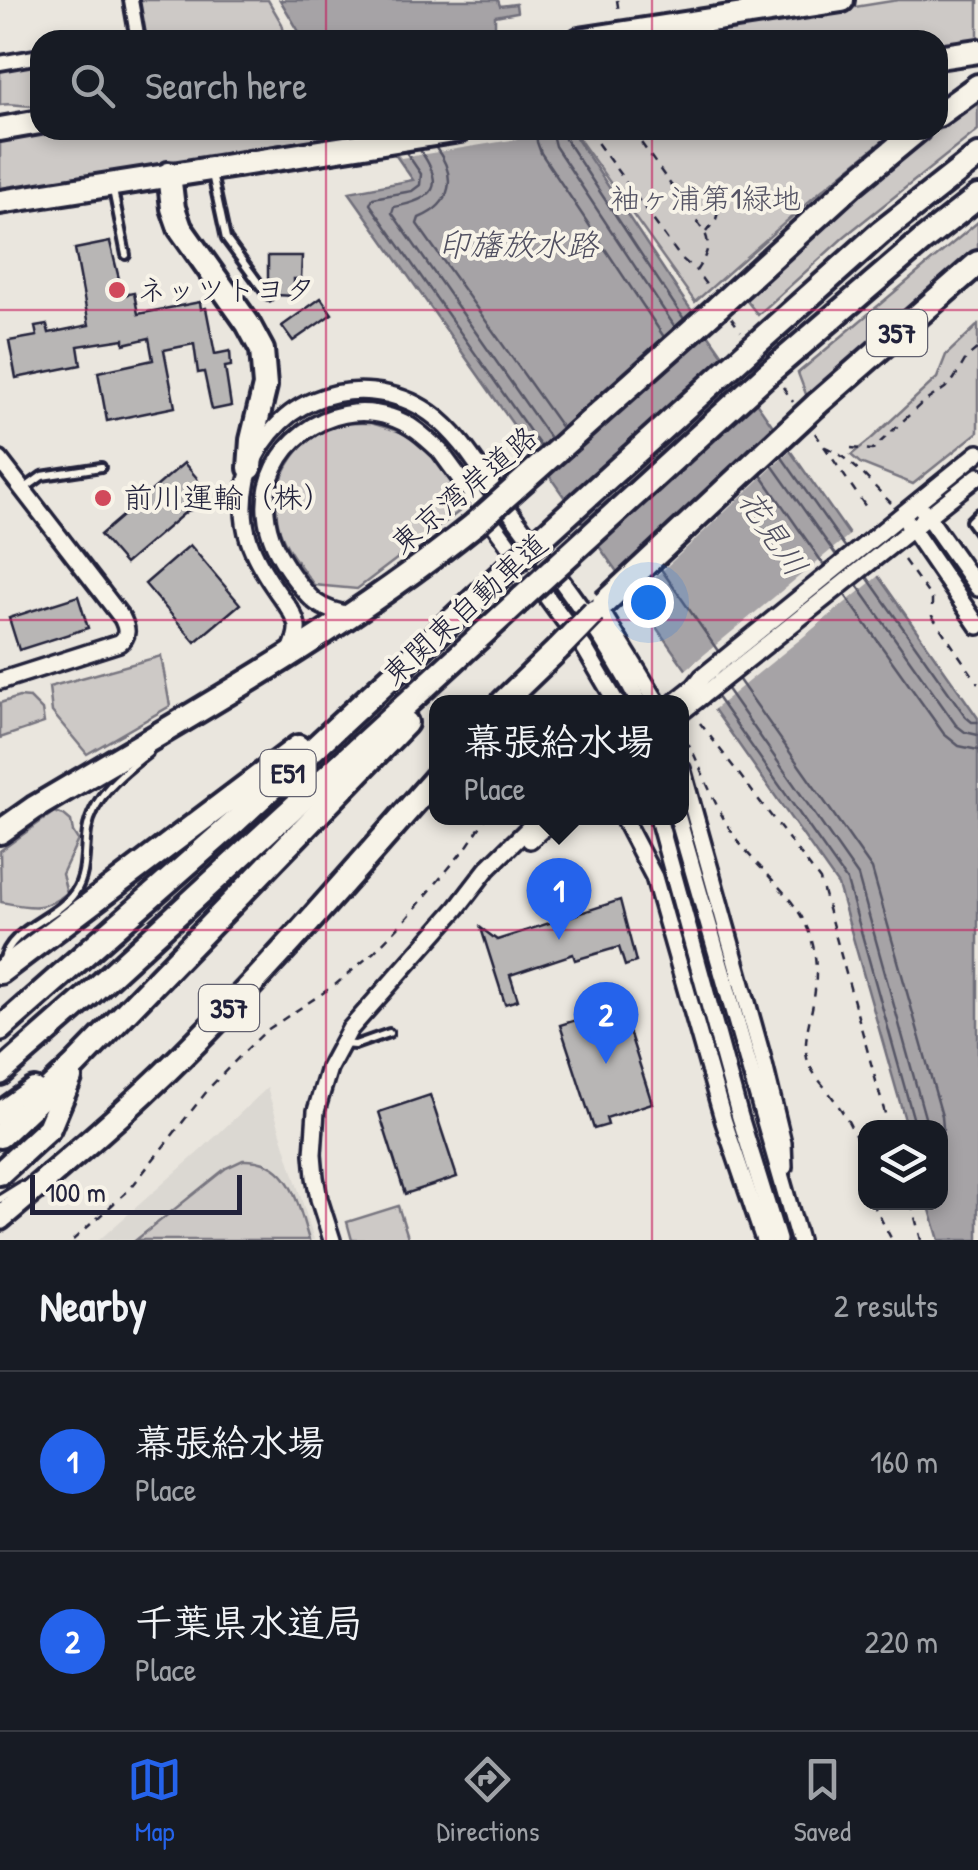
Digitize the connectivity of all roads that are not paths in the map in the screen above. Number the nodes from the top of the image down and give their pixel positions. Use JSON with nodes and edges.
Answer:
{"nodes":[{"id":1,"x":131,"y":0,"type":"edge"},
{"id":2,"x":842,"y":0,"type":"edge"},
{"id":3,"x":136,"y":30,"type":"edge"},
{"id":4,"x":645,"y":30,"type":"edge"},
{"id":5,"x":975,"y":51,"type":"edge"},
{"id":6,"x":948,"y":55,"type":"edge"},
{"id":7,"x":30,"y":58,"type":"edge"},
{"id":8,"x":0,"y":63,"type":"edge"},
{"id":9,"x":978,"y":86,"type":"edge"},
{"id":10,"x":948,"y":108,"type":"edge"},
{"id":11,"x":30,"y":124,"type":"edge"},
{"id":12,"x":0,"y":129,"type":"edge"},
{"id":13,"x":395,"y":140,"type":"edge"},
{"id":14,"x":906,"y":140,"type":"edge"},
{"id":15,"x":978,"y":156,"type":"edge"},
{"id":16,"x":211,"y":168,"type":"junction"},
{"id":17,"x":170,"y":174,"type":"junction"},
{"id":18,"x":112,"y":184,"type":"junction"},
{"id":19,"x":978,"y":197,"type":"edge"},
{"id":20,"x":0,"y":202,"type":"edge"},
{"id":21,"x":126,"y":256,"type":"dead end"},
{"id":22,"x":978,"y":263,"type":"edge"},
{"id":23,"x":268,"y":296,"type":"dead end"},
{"id":24,"x":978,"y":453,"type":"edge"},
{"id":25,"x":0,"y":460,"type":"edge"},
{"id":26,"x":101,"y":467,"type":"dead end"},
{"id":27,"x":250,"y":468,"type":"junction"},
{"id":28,"x":978,"y":476,"type":"edge"},
{"id":29,"x":23,"y":490,"type":"junction"},
{"id":30,"x":917,"y":502,"type":"junction"},
{"id":31,"x":897,"y":510,"type":"junction"},
{"id":32,"x":978,"y":513,"type":"edge"},
{"id":33,"x":928,"y":516,"type":"junction"},
{"id":34,"x":912,"y":528,"type":"junction"},
{"id":35,"x":978,"y":532,"type":"edge"},
{"id":36,"x":978,"y":588,"type":"edge"},
{"id":37,"x":599,"y":608,"type":"junction"},
{"id":38,"x":352,"y":616,"type":"junction"},
{"id":39,"x":978,"y":626,"type":"edge"},
{"id":40,"x":487,"y":630,"type":"junction"},
{"id":41,"x":287,"y":658,"type":"junction"},
{"id":42,"x":0,"y":680,"type":"edge"},
{"id":43,"x":698,"y":692,"type":"junction"},
{"id":44,"x":432,"y":695,"type":"edge"},
{"id":45,"x":510,"y":695,"type":"edge"},
{"id":46,"x":612,"y":695,"type":"edge"},
{"id":47,"x":635,"y":695,"type":"edge"},
{"id":48,"x":653,"y":695,"type":"edge"},
{"id":49,"x":689,"y":696,"type":"edge"},
{"id":50,"x":429,"y":698,"type":"edge"},
{"id":51,"x":689,"y":703,"type":"edge"},
{"id":52,"x":359,"y":708,"type":"junction"},
{"id":53,"x":158,"y":734,"type":"junction"},
{"id":54,"x":429,"y":786,"type":"edge"},
{"id":55,"x":689,"y":795,"type":"edge"},
{"id":56,"x":532,"y":825,"type":"edge"},
{"id":57,"x":547,"y":825,"type":"edge"},
{"id":58,"x":627,"y":825,"type":"edge"},
{"id":59,"x":660,"y":825,"type":"edge"},
{"id":60,"x":680,"y":825,"type":"edge"},
{"id":61,"x":0,"y":832,"type":"edge"},
{"id":62,"x":458,"y":908,"type":"junction"},
{"id":63,"x":1,"y":972,"type":"edge"},
{"id":64,"x":0,"y":1028,"type":"edge"},
{"id":65,"x":389,"y":1033,"type":"dead end"},
{"id":66,"x":341,"y":1044,"type":"junction"},
{"id":67,"x":75,"y":1065,"type":"junction"},
{"id":68,"x":0,"y":1073,"type":"edge"},
{"id":69,"x":33,"y":1106,"type":"junction"},
{"id":70,"x":0,"y":1114,"type":"edge"},
{"id":71,"x":0,"y":1128,"type":"edge"},
{"id":72,"x":0,"y":1136,"type":"edge"},
{"id":73,"x":0,"y":1153,"type":"edge"},
{"id":74,"x":0,"y":1173,"type":"edge"},
{"id":75,"x":36,"y":1188,"type":"junction"},
{"id":76,"x":784,"y":1190,"type":"junction"},
{"id":77,"x":0,"y":1199,"type":"edge"},
{"id":78,"x":0,"y":1218,"type":"edge"},
{"id":79,"x":332,"y":1240,"type":"edge"},
{"id":80,"x":764,"y":1240,"type":"edge"},
{"id":81,"x":778,"y":1240,"type":"edge"},
{"id":82,"x":799,"y":1240,"type":"edge"}],
"edges":[{"from":1,"to":3,"type":"street"},
{"from":2,"to":4,"type":"highway"},
{"from":5,"to":6,"type":"highway"},
{"from":7,"to":8,"type":"street"},
{"from":9,"to":10,"type":"highway"},
{"from":11,"to":12,"type":"highway"},
{"from":13,"to":16,"type":"highway"},
{"from":14,"to":38,"type":"highway","name":"東京湾岸道路","bridge":true},
{"from":15,"to":52,"type":"highway","name":"東関東自動車道","number":"E51","bridge":true},
{"from":16,"to":17,"type":"highway"},
{"from":16,"to":23,"type":"lane"},
{"from":17,"to":18,"type":"highway"},
{"from":17,"to":27,"type":"highway"},
{"from":18,"to":20,"type":"highway"},
{"from":18,"to":21,"type":"lane"},
{"from":19,"to":40,"type":"highway","name":"東関東自動車道","number":"E51","bridge":true},
{"from":22,"to":37,"type":"highway","number":"357","bridge":true},
{"from":24,"to":30,"type":"street"},
{"from":25,"to":29,"type":"street"},
{"from":26,"to":29,"type":"lane"},
{"from":27,"to":41,"type":"street"},
{"from":27,"to":47,"type":"street"},
{"from":28,"to":33,"type":"street"},
{"from":29,"to":42,"type":"street"},
{"from":30,"to":31,"type":"street"},
{"from":30,"to":33,"type":"street"},
{"from":31,"to":34,"type":"street"},
{"from":31,"to":43,"type":"street"},
{"from":32,"to":35,"type":"lane"},
{"from":33,"to":34,"type":"street"},
{"from":33,"to":36,"type":"street"},
{"from":34,"to":39,"type":"street"},
{"from":34,"to":43,"type":"street"},
{"from":37,"to":45,"type":"highway","number":"357","bridge":true},
{"from":37,"to":48,"type":"street"},
{"from":38,"to":41,"type":"highway","name":"東京湾岸道路"},
{"from":38,"to":46,"type":"street"},
{"from":40,"to":44,"type":"highway"},
{"from":40,"to":68,"type":"highway","name":"東関東自動車道","number":"E51"},
{"from":41,"to":53,"type":"highway","name":"東京湾岸道路"},
{"from":43,"to":49,"type":"street"},
{"from":43,"to":51,"type":"street"},
{"from":50,"to":67,"type":"highway"},
{"from":52,"to":63,"type":"highway"},
{"from":52,"to":64,"type":"highway","name":"東関東自動車道","number":"E51"},
{"from":53,"to":61,"type":"highway","name":"東京湾岸道路"},
{"from":53,"to":63,"type":"lane"},
{"from":54,"to":75,"type":"highway","number":"357"},
{"from":55,"to":76,"type":"street"},
{"from":56,"to":62,"type":"street"},
{"from":57,"to":62,"type":"street"},
{"from":58,"to":80,"type":"street"},
{"from":59,"to":81,"type":"street"},
{"from":60,"to":76,"type":"street"},
{"from":62,"to":66,"type":"street"},
{"from":65,"to":66,"type":"lane"},
{"from":66,"to":79,"type":"street"},
{"from":67,"to":69,"type":"highway"},
{"from":67,"to":70,"type":"highway"},
{"from":67,"to":73,"type":"highway"},
{"from":67,"to":74,"type":"highway"},
{"from":69,"to":71,"type":"highway"},
{"from":69,"to":72,"type":"highway"},
{"from":75,"to":77,"type":"lane"},
{"from":75,"to":78,"type":"highway","number":"357"},
{"from":76,"to":82,"type":"street"}]}
